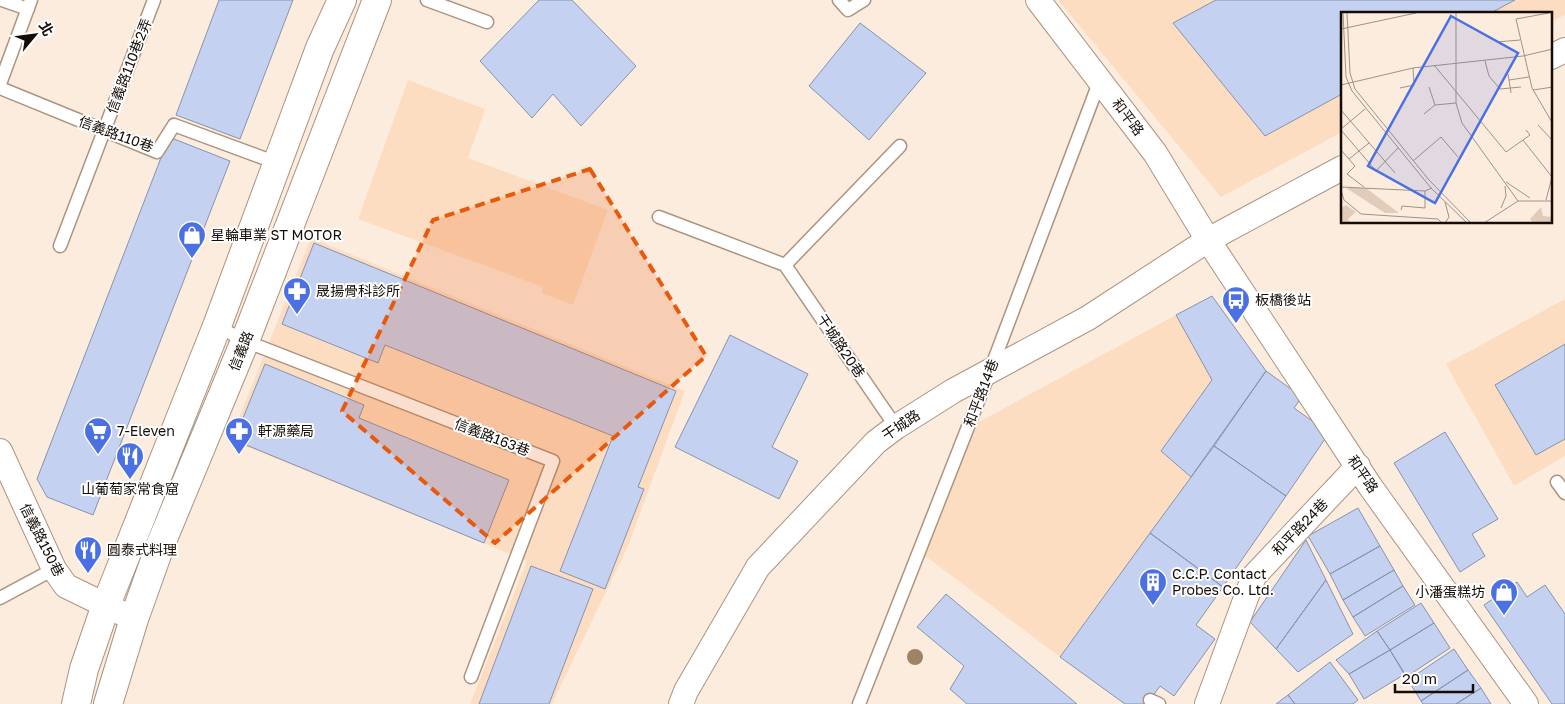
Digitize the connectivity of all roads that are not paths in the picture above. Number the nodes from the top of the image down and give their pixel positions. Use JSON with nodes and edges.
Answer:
{"nodes":[{"id":1,"x":2,"y":0,"type":"edge"},
{"id":2,"x":154,"y":0,"type":"edge"},
{"id":3,"x":342,"y":0,"type":"edge"},
{"id":4,"x":377,"y":0,"type":"edge"},
{"id":5,"x":427,"y":0,"type":"edge"},
{"id":6,"x":839,"y":0,"type":"edge"},
{"id":7,"x":864,"y":0,"type":"edge"},
{"id":8,"x":1038,"y":0,"type":"edge"},
{"id":9,"x":30,"y":5,"type":"edge"},
{"id":10,"x":487,"y":22,"type":"dead end"},
{"id":11,"x":1565,"y":50,"type":"edge"},
{"id":12,"x":1552,"y":57,"type":"edge"},
{"id":13,"x":1100,"y":80,"type":"junction"},
{"id":14,"x":0,"y":84,"type":"edge"},
{"id":15,"x":0,"y":88,"type":"edge"},
{"id":16,"x":104,"y":131,"type":"junction"},
{"id":17,"x":900,"y":146,"type":"dead end"},
{"id":18,"x":277,"y":163,"type":"junction"},
{"id":19,"x":1341,"y":169,"type":"edge"},
{"id":20,"x":659,"y":217,"type":"dead end"},
{"id":21,"x":1208,"y":240,"type":"junction"},
{"id":22,"x":60,"y":246,"type":"dead end"},
{"id":23,"x":785,"y":265,"type":"junction"},
{"id":24,"x":217,"y":326,"type":"junction"},
{"id":25,"x":245,"y":341,"type":"junction"},
{"id":26,"x":990,"y":371,"type":"junction"},
{"id":27,"x":896,"y":427,"type":"junction"},
{"id":28,"x":0,"y":452,"type":"edge"},
{"id":29,"x":1358,"y":466,"type":"junction"},
{"id":30,"x":1557,"y":482,"type":"dead end"},
{"id":31,"x":1565,"y":493,"type":"edge"},
{"id":32,"x":54,"y":569,"type":"junction"},
{"id":33,"x":0,"y":598,"type":"edge"},
{"id":34,"x":106,"y":605,"type":"junction"},
{"id":35,"x":134,"y":619,"type":"junction"},
{"id":36,"x":471,"y":677,"type":"dead end"},
{"id":37,"x":76,"y":704,"type":"edge"},
{"id":38,"x":108,"y":704,"type":"edge"},
{"id":39,"x":681,"y":704,"type":"edge"},
{"id":40,"x":858,"y":704,"type":"edge"},
{"id":41,"x":1207,"y":704,"type":"edge"},
{"id":42,"x":1526,"y":704,"type":"edge"}],
"edges":[{"from":1,"to":9,"type":"lane"},
{"from":2,"to":16,"type":"lane","name":"信義路110巷2弄"},
{"from":3,"to":18,"type":"street"},
{"from":4,"to":25,"type":"street","name":"信義路"},
{"from":5,"to":10,"type":"lane"},
{"from":6,"to":7,"type":"lane"},
{"from":8,"to":13,"type":"street","name":"和平路"},
{"from":9,"to":14,"type":"lane"},
{"from":11,"to":12,"type":"street"},
{"from":13,"to":21,"type":"street","name":"和平路"},
{"from":13,"to":26,"type":"lane","name":"和平路14巷"},
{"from":15,"to":16,"type":"lane","name":"信義路110巷"},
{"from":16,"to":18,"type":"lane","name":"信義路110巷"},
{"from":16,"to":22,"type":"lane","name":"信義路110巷2弄"},
{"from":17,"to":23,"type":"lane"},
{"from":18,"to":24,"type":"street"},
{"from":19,"to":21,"type":"street"},
{"from":20,"to":23,"type":"lane"},
{"from":21,"to":26,"type":"street","name":"干城路"},
{"from":21,"to":29,"type":"street","name":"和平路"},
{"from":23,"to":27,"type":"lane","name":"干城路20巷"},
{"from":24,"to":25,"type":"lane","name":"信義路163巷"},
{"from":24,"to":34,"type":"street"},
{"from":25,"to":35,"type":"street","name":"信義路"},
{"from":25,"to":36,"type":"lane","name":"信義路163巷"},
{"from":26,"to":27,"type":"street","name":"干城路"},
{"from":26,"to":40,"type":"lane","name":"和平路14巷"},
{"from":27,"to":39,"type":"street","name":"干城路"},
{"from":28,"to":32,"type":"street","name":"信義路150巷"},
{"from":29,"to":41,"type":"street","name":"和平路24巷"},
{"from":29,"to":42,"type":"street","name":"和平路"},
{"from":30,"to":31,"type":"lane"},
{"from":32,"to":33,"type":"lane"},
{"from":32,"to":34,"type":"street","name":"信義路150巷"},
{"from":34,"to":35,"type":"street","name":"信義路150巷"},
{"from":34,"to":37,"type":"street"},
{"from":35,"to":38,"type":"street","name":"信義路"}]}
